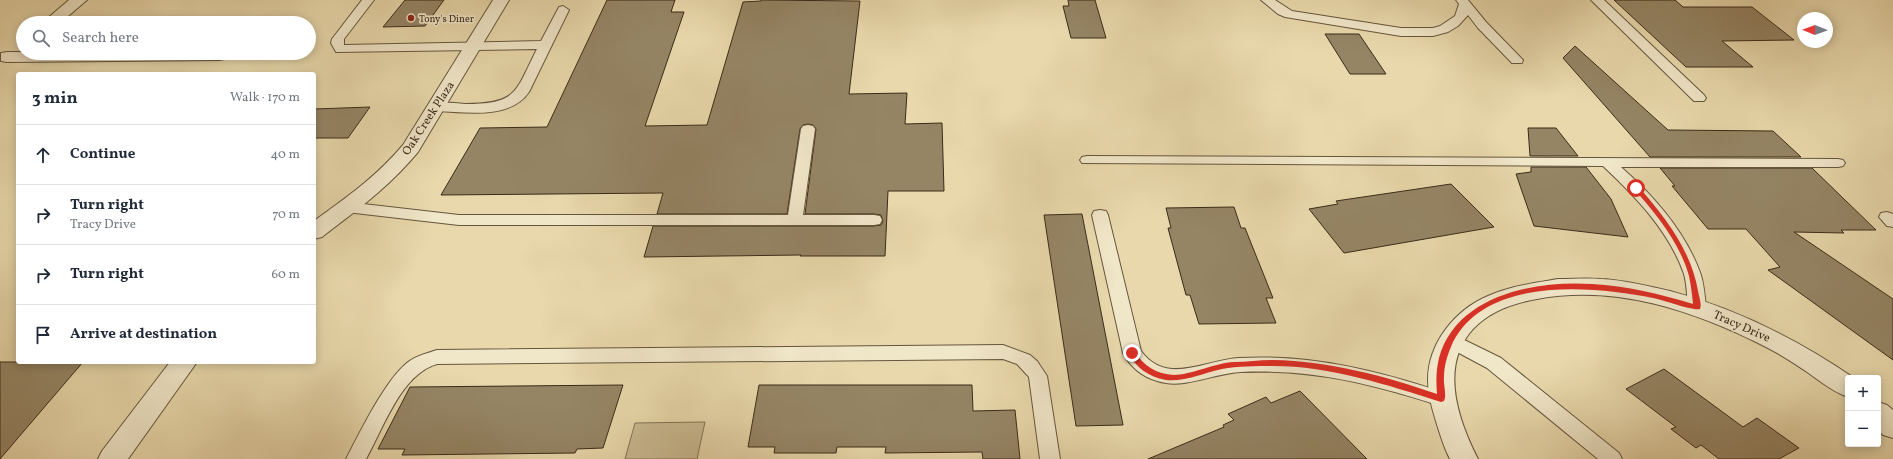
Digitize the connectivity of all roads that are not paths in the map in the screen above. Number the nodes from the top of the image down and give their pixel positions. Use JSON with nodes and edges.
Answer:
{"nodes":[{"id":1,"x":79,"y":0,"type":"edge"},
{"id":2,"x":368,"y":0,"type":"edge"},
{"id":3,"x":501,"y":0,"type":"edge"},
{"id":4,"x":1267,"y":0,"type":"edge"},
{"id":5,"x":1597,"y":0,"type":"edge"},
{"id":6,"x":1463,"y":2,"type":"edge"},
{"id":7,"x":563,"y":10,"type":"dead end"},
{"id":8,"x":59,"y":16,"type":"edge"},
{"id":9,"x":545,"y":46,"type":"junction"},
{"id":10,"x":472,"y":47,"type":"junction"},
{"id":11,"x":16,"y":51,"type":"edge"},
{"id":12,"x":4,"y":60,"type":"edge"},
{"id":13,"x":16,"y":60,"type":"edge"},
{"id":14,"x":1517,"y":60,"type":"dead end"},
{"id":15,"x":1699,"y":98,"type":"dead end"},
{"id":16,"x":436,"y":107,"type":"junction"},
{"id":17,"x":808,"y":129,"type":"dead end"},
{"id":18,"x":1087,"y":160,"type":"dead end"},
{"id":19,"x":1608,"y":163,"type":"junction"},
{"id":20,"x":1838,"y":163,"type":"dead end"},
{"id":21,"x":346,"y":207,"type":"junction"},
{"id":22,"x":1100,"y":215,"type":"dead end"},
{"id":23,"x":796,"y":219,"type":"junction"},
{"id":24,"x":874,"y":220,"type":"dead end"},
{"id":25,"x":316,"y":230,"type":"edge"},
{"id":26,"x":1698,"y":308,"type":"junction"},
{"id":27,"x":1450,"y":340,"type":"junction"},
{"id":28,"x":183,"y":364,"type":"edge"},
{"id":29,"x":1845,"y":385,"type":"edge"},
{"id":30,"x":1441,"y":399,"type":"junction"},
{"id":31,"x":1881,"y":415,"type":"edge"},
{"id":32,"x":1893,"y":427,"type":"edge"},
{"id":33,"x":1462,"y":458,"type":"edge"},
{"id":34,"x":112,"y":459,"type":"edge"},
{"id":35,"x":356,"y":459,"type":"edge"},
{"id":36,"x":1050,"y":459,"type":"edge"},
{"id":37,"x":1612,"y":459,"type":"edge"}],
"edges":[{"from":1,"to":8,"type":"street"},
{"from":2,"to":10,"type":"lane"},
{"from":3,"to":10,"type":"street","name":"Oak Creek Plaza"},
{"from":4,"to":6,"type":"lane"},
{"from":5,"to":15,"type":"lane"},
{"from":6,"to":14,"type":"lane"},
{"from":7,"to":9,"type":"lane"},
{"from":9,"to":10,"type":"lane"},
{"from":9,"to":16,"type":"lane"},
{"from":10,"to":16,"type":"street","name":"Oak Creek Plaza"},
{"from":11,"to":12,"type":"street"},
{"from":12,"to":13,"type":"street"},
{"from":16,"to":21,"type":"street","name":"Oak Creek Plaza"},
{"from":17,"to":23,"type":"lane"},
{"from":18,"to":19,"type":"lane"},
{"from":19,"to":20,"type":"lane"},
{"from":19,"to":26,"type":"lane"},
{"from":21,"to":23,"type":"lane"},
{"from":21,"to":25,"type":"street","name":"Oak Creek Plaza"},
{"from":22,"to":30,"type":"lane"},
{"from":23,"to":24,"type":"lane"},
{"from":26,"to":27,"type":"street","name":"Tracy Drive"},
{"from":26,"to":29,"type":"street","name":"Tracy Drive"},
{"from":27,"to":30,"type":"street","name":"Tracy Drive"},
{"from":27,"to":37,"type":"lane"},
{"from":28,"to":34,"type":"street"},
{"from":30,"to":33,"type":"street","name":"Tracy Drive"},
{"from":31,"to":32,"type":"street"},
{"from":35,"to":36,"type":"lane"}]}
